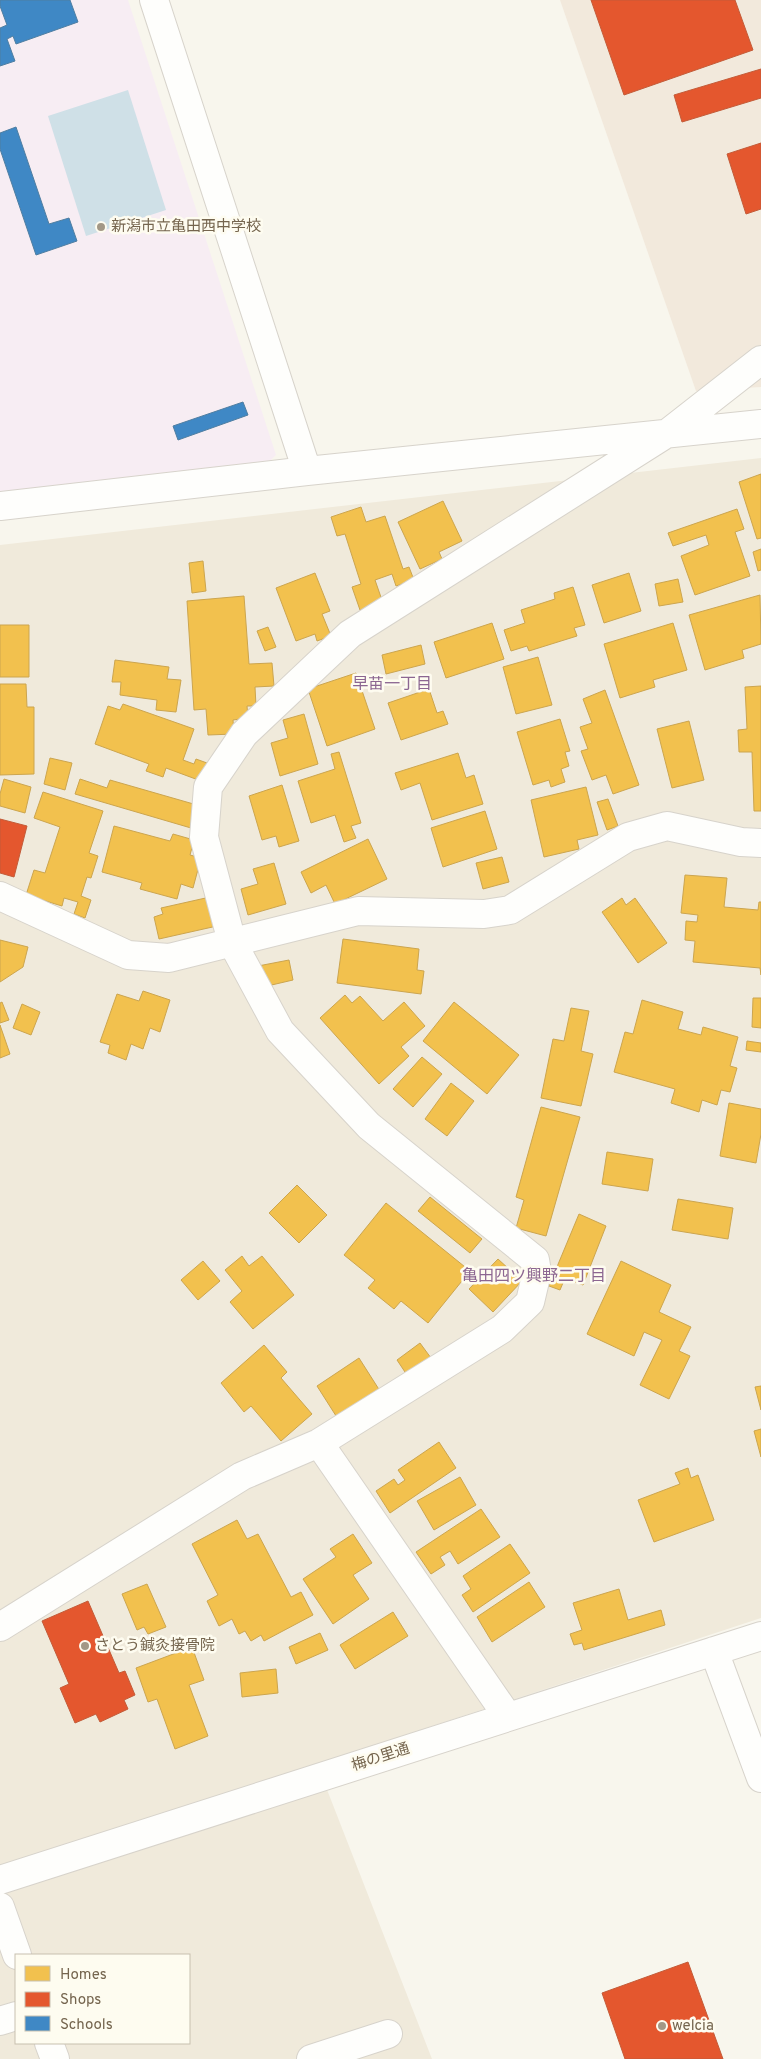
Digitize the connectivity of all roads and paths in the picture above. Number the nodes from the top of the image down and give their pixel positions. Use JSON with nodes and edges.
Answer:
{"nodes":[{"id":1,"x":154,"y":0,"type":"edge"},
{"id":2,"x":761,"y":360,"type":"edge"},
{"id":3,"x":761,"y":424,"type":"edge"},
{"id":4,"x":669,"y":432,"type":"junction"},
{"id":5,"x":307,"y":471,"type":"junction"},
{"id":6,"x":0,"y":506,"type":"edge"},
{"id":7,"x":761,"y":843,"type":"edge"},
{"id":8,"x":0,"y":896,"type":"edge"},
{"id":9,"x":232,"y":942,"type":"junction"},
{"id":10,"x":319,"y":1443,"type":"junction"},
{"id":11,"x":0,"y":1627,"type":"edge"},
{"id":12,"x":761,"y":1636,"type":"edge"},
{"id":13,"x":714,"y":1651,"type":"junction"},
{"id":14,"x":508,"y":1717,"type":"junction"},
{"id":15,"x":761,"y":1778,"type":"edge"},
{"id":16,"x":0,"y":1880,"type":"edge"},
{"id":17,"x":0,"y":1907,"type":"edge"},
{"id":18,"x":17,"y":1954,"type":"edge"},
{"id":19,"x":15,"y":2016,"type":"edge"},
{"id":20,"x":0,"y":2021,"type":"edge"},
{"id":21,"x":388,"y":2034,"type":"dead end"},
{"id":22,"x":49,"y":2044,"type":"edge"},
{"id":23,"x":55,"y":2059,"type":"edge"},
{"id":24,"x":311,"y":2059,"type":"edge"}],
"edges":[{"from":1,"to":5,"type":"street"},
{"from":2,"to":4,"type":"street"},
{"from":3,"to":4,"type":"street"},
{"from":4,"to":5,"type":"street"},
{"from":4,"to":9,"type":"street"},
{"from":5,"to":6,"type":"street"},
{"from":7,"to":9,"type":"street"},
{"from":8,"to":9,"type":"street"},
{"from":9,"to":10,"type":"street"},
{"from":10,"to":11,"type":"street"},
{"from":10,"to":14,"type":"street"},
{"from":12,"to":13,"type":"street","name":"梅の里通"},
{"from":13,"to":14,"type":"street","name":"梅の里通"},
{"from":13,"to":15,"type":"street"},
{"from":14,"to":16,"type":"street","name":"梅の里通"},
{"from":17,"to":18,"type":"street"},
{"from":19,"to":20,"type":"street"},
{"from":21,"to":24,"type":"street"},
{"from":22,"to":23,"type":"street"}]}
